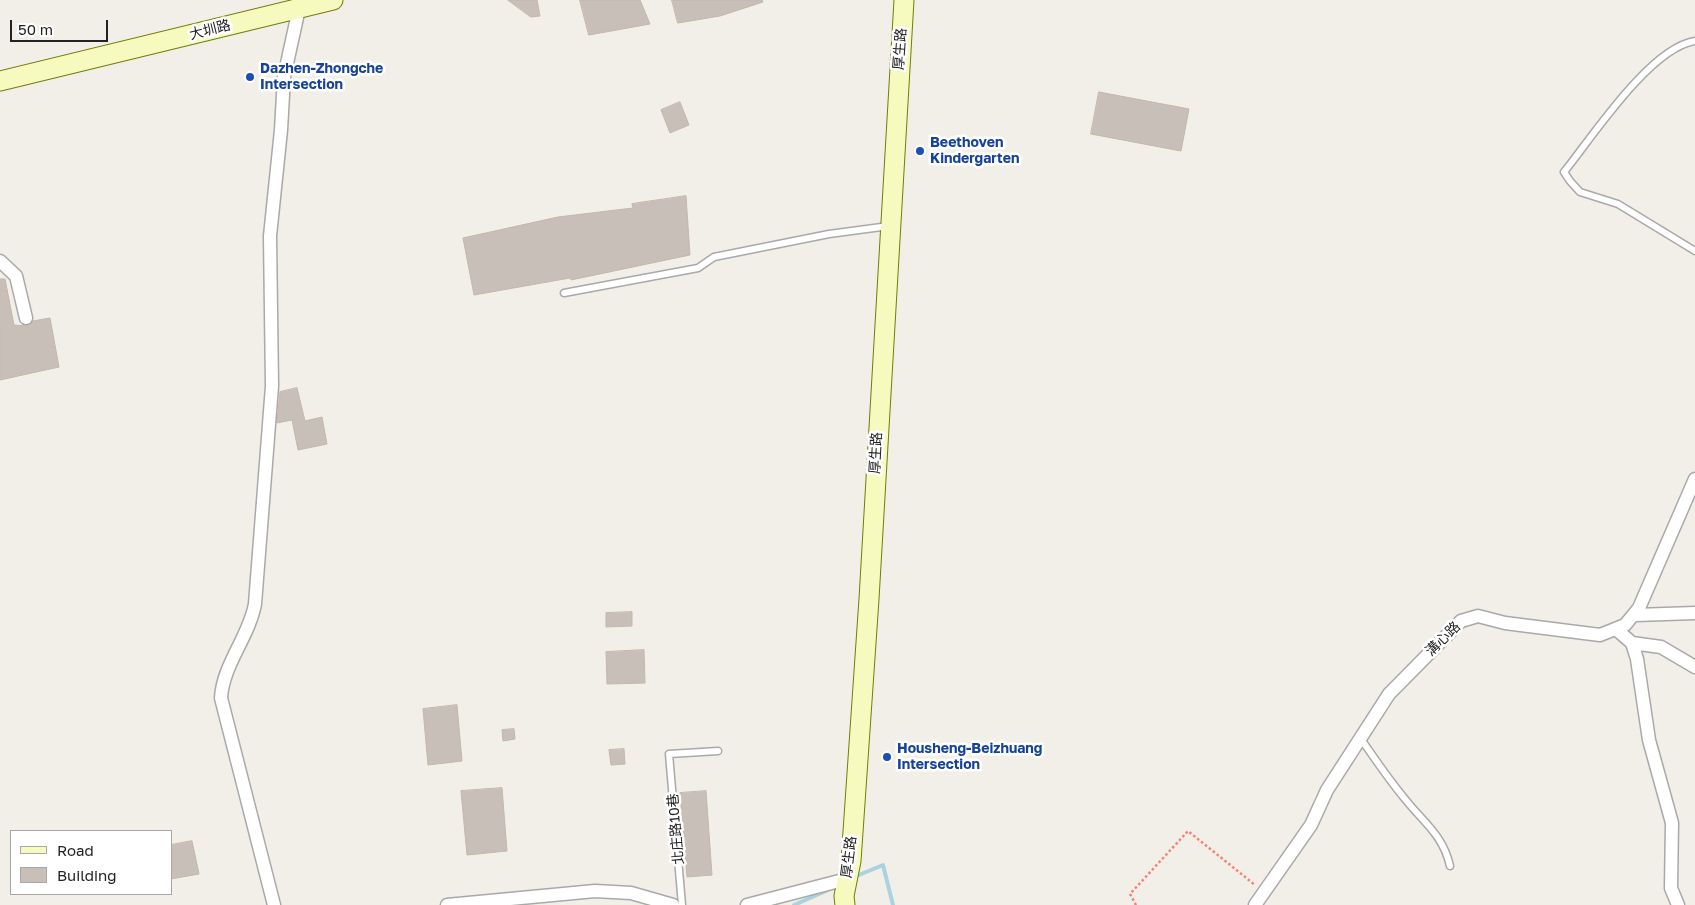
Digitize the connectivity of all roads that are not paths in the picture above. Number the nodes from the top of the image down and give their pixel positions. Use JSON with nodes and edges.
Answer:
{"nodes":[{"id":1,"x":333,"y":0,"type":"edge"},
{"id":2,"x":904,"y":0,"type":"edge"},
{"id":3,"x":300,"y":4,"type":"edge"},
{"id":4,"x":1695,"y":41,"type":"edge"},
{"id":5,"x":0,"y":81,"type":"edge"},
{"id":6,"x":890,"y":226,"type":"junction"},
{"id":7,"x":1695,"y":251,"type":"edge"},
{"id":8,"x":0,"y":261,"type":"edge"},
{"id":9,"x":564,"y":293,"type":"dead end"},
{"id":10,"x":26,"y":318,"type":"dead end"},
{"id":11,"x":1695,"y":479,"type":"edge"},
{"id":12,"x":1695,"y":613,"type":"edge"},
{"id":13,"x":1635,"y":615,"type":"junction"},
{"id":14,"x":1617,"y":630,"type":"junction"},
{"id":15,"x":1632,"y":643,"type":"junction"},
{"id":16,"x":1695,"y":667,"type":"edge"},
{"id":17,"x":1361,"y":739,"type":"junction"},
{"id":18,"x":718,"y":751,"type":"dead end"},
{"id":19,"x":1450,"y":866,"type":"dead end"},
{"id":20,"x":847,"y":879,"type":"junction"},
{"id":21,"x":274,"y":905,"type":"edge"},
{"id":22,"x":447,"y":905,"type":"edge"},
{"id":23,"x":672,"y":905,"type":"edge"},
{"id":24,"x":682,"y":905,"type":"edge"},
{"id":25,"x":747,"y":905,"type":"edge"},
{"id":26,"x":845,"y":905,"type":"edge"},
{"id":27,"x":1255,"y":905,"type":"edge"},
{"id":28,"x":1678,"y":905,"type":"edge"}],
"edges":[{"from":1,"to":3,"type":"street","name":"大圳路"},
{"from":2,"to":6,"type":"street","name":"厚生路"},
{"from":3,"to":5,"type":"street","name":"大圳路"},
{"from":3,"to":21,"type":"street"},
{"from":4,"to":7,"type":"lane"},
{"from":6,"to":9,"type":"lane"},
{"from":6,"to":20,"type":"street","name":"厚生路"},
{"from":8,"to":10,"type":"street"},
{"from":11,"to":13,"type":"street","name":"溝心路"},
{"from":12,"to":13,"type":"street"},
{"from":13,"to":14,"type":"street","name":"溝心路"},
{"from":14,"to":15,"type":"street"},
{"from":14,"to":17,"type":"street","name":"溝心路"},
{"from":15,"to":16,"type":"street"},
{"from":15,"to":28,"type":"street"},
{"from":17,"to":19,"type":"lane"},
{"from":17,"to":27,"type":"street","name":"溝心路"},
{"from":18,"to":24,"type":"lane","name":"北庄路10巷"},
{"from":20,"to":25,"type":"street"},
{"from":20,"to":26,"type":"street","name":"厚生路"},
{"from":22,"to":23,"type":"street"}]}
